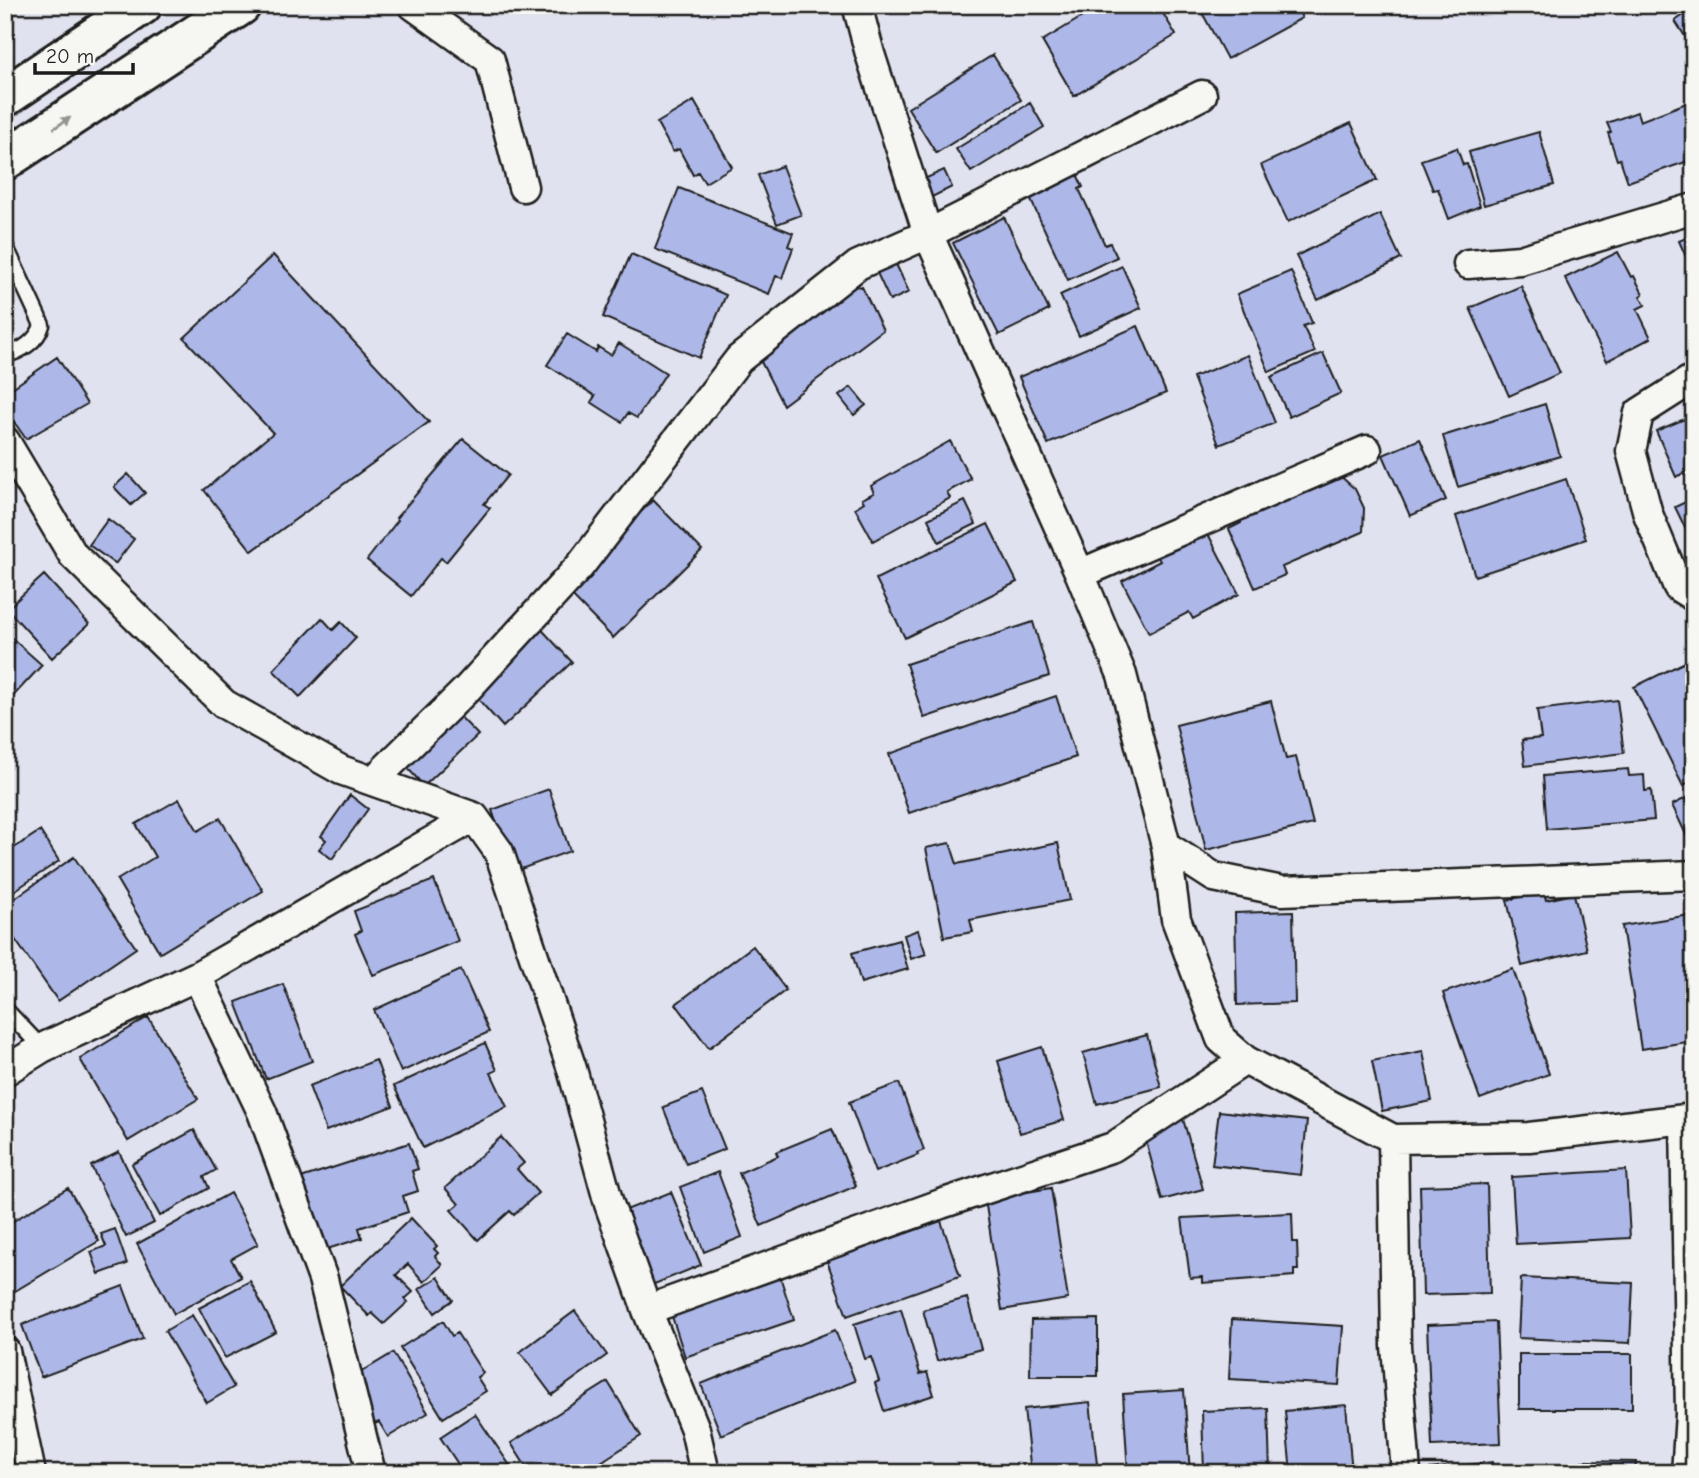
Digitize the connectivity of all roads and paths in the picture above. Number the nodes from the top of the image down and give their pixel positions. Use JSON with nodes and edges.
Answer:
{"nodes":[{"id":1,"x":142,"y":5,"type":"edge"},
{"id":2,"x":241,"y":5,"type":"edge"},
{"id":3,"x":413,"y":5,"type":"edge"},
{"id":4,"x":857,"y":5,"type":"edge"},
{"id":5,"x":1202,"y":95,"type":"dead end"},
{"id":6,"x":5,"y":97,"type":"edge"},
{"id":7,"x":5,"y":160,"type":"edge"},
{"id":8,"x":523,"y":187,"type":"dead end"},
{"id":9,"x":1694,"y":208,"type":"edge"},
{"id":10,"x":928,"y":233,"type":"junction"},
{"id":11,"x":5,"y":245,"type":"edge"},
{"id":12,"x":1468,"y":264,"type":"dead end"},
{"id":13,"x":5,"y":355,"type":"edge"},
{"id":14,"x":1694,"y":378,"type":"edge"},
{"id":15,"x":5,"y":441,"type":"edge"},
{"id":16,"x":1367,"y":450,"type":"dead end"},
{"id":17,"x":1080,"y":574,"type":"junction"},
{"id":18,"x":1694,"y":597,"type":"edge"},
{"id":19,"x":373,"y":781,"type":"junction"},
{"id":20,"x":474,"y":817,"type":"junction"},
{"id":21,"x":1166,"y":846,"type":"junction"},
{"id":22,"x":1694,"y":875,"type":"edge"},
{"id":23,"x":197,"y":976,"type":"junction"},
{"id":24,"x":5,"y":1009,"type":"edge"},
{"id":25,"x":42,"y":1048,"type":"junction"},
{"id":26,"x":1245,"y":1060,"type":"junction"},
{"id":27,"x":5,"y":1071,"type":"edge"},
{"id":28,"x":1689,"y":1119,"type":"edge"},
{"id":29,"x":1393,"y":1139,"type":"junction"},
{"id":30,"x":647,"y":1310,"type":"junction"},
{"id":31,"x":5,"y":1352,"type":"edge"},
{"id":32,"x":31,"y":1473,"type":"edge"},
{"id":33,"x":371,"y":1473,"type":"edge"},
{"id":34,"x":705,"y":1473,"type":"edge"},
{"id":35,"x":1406,"y":1473,"type":"edge"},
{"id":36,"x":1686,"y":1473,"type":"edge"}],
"edges":[{"from":1,"to":6,"type":"highway"},
{"from":7,"to":2,"type":"highway","one_way":true},
{"from":3,"to":8,"type":"street"},
{"from":4,"to":10,"type":"street"},
{"from":5,"to":10,"type":"street"},
{"from":9,"to":12,"type":"street"},
{"from":10,"to":17,"type":"street"},
{"from":10,"to":19,"type":"street"},
{"from":11,"to":13,"type":"lane"},
{"from":14,"to":18,"type":"street"},
{"from":15,"to":19,"type":"street"},
{"from":16,"to":17,"type":"street"},
{"from":17,"to":21,"type":"street"},
{"from":19,"to":20,"type":"street"},
{"from":20,"to":23,"type":"street"},
{"from":20,"to":30,"type":"street"},
{"from":21,"to":22,"type":"street"},
{"from":21,"to":26,"type":"street"},
{"from":23,"to":25,"type":"street"},
{"from":23,"to":33,"type":"street"},
{"from":24,"to":25,"type":"lane"},
{"from":25,"to":27,"type":"street"},
{"from":26,"to":29,"type":"street"},
{"from":26,"to":30,"type":"street"},
{"from":28,"to":29,"type":"street"},
{"from":28,"to":36,"type":"street"},
{"from":29,"to":35,"type":"street"},
{"from":30,"to":34,"type":"street"},
{"from":31,"to":32,"type":"street"}]}
